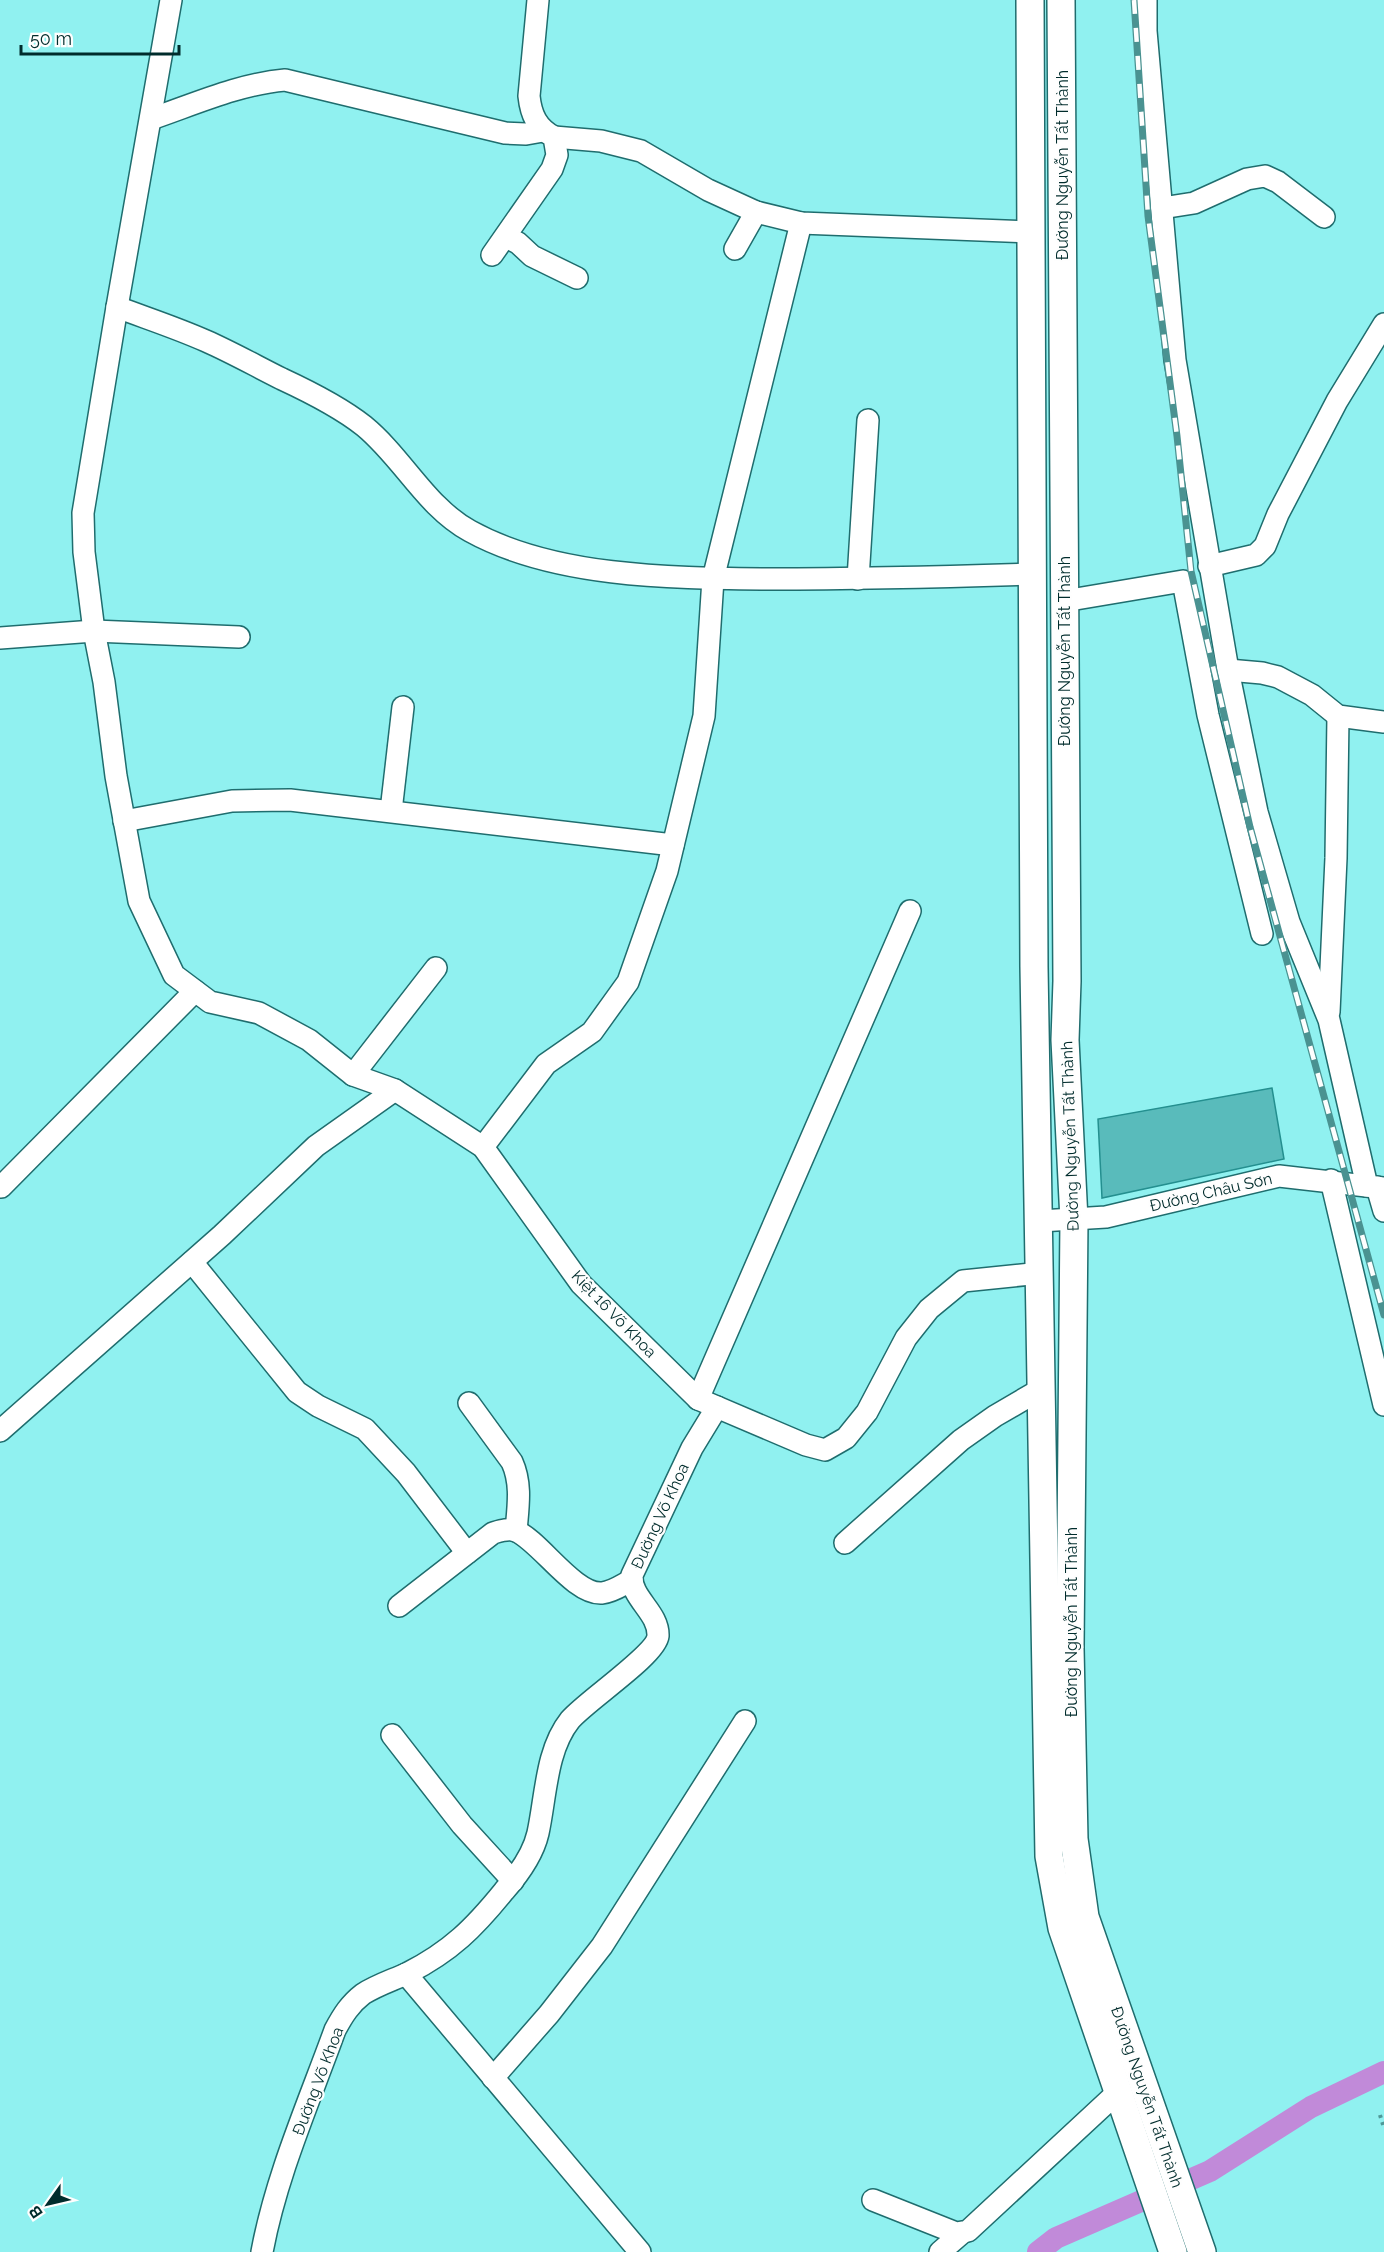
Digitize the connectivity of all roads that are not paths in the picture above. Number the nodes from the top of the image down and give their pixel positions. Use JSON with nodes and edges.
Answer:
{"nodes":[{"id":1,"x":171,"y":0,"type":"edge"},
{"id":2,"x":538,"y":0,"type":"edge"},
{"id":3,"x":1030,"y":0,"type":"edge"},
{"id":4,"x":1061,"y":0,"type":"edge"},
{"id":5,"x":1146,"y":0,"type":"edge"},
{"id":6,"x":151,"y":119,"type":"junction"},
{"id":7,"x":548,"y":134,"type":"junction"},
{"id":8,"x":1162,"y":208,"type":"junction"},
{"id":9,"x":756,"y":212,"type":"junction"},
{"id":10,"x":1324,"y":217,"type":"dead end"},
{"id":11,"x":801,"y":223,"type":"junction"},
{"id":12,"x":1031,"y":232,"type":"junction"},
{"id":13,"x":506,"y":237,"type":"junction"},
{"id":14,"x":735,"y":249,"type":"dead end"},
{"id":15,"x":492,"y":255,"type":"dead end"},
{"id":16,"x":577,"y":278,"type":"dead end"},
{"id":17,"x":117,"y":308,"type":"junction"},
{"id":18,"x":1384,"y":324,"type":"edge"},
{"id":19,"x":868,"y":420,"type":"dead end"},
{"id":20,"x":1209,"y":566,"type":"junction"},
{"id":21,"x":1034,"y":574,"type":"junction"},
{"id":22,"x":713,"y":579,"type":"junction"},
{"id":23,"x":858,"y":579,"type":"junction"},
{"id":24,"x":1064,"y":601,"type":"junction"},
{"id":25,"x":94,"y":631,"type":"junction"},
{"id":26,"x":239,"y":637,"type":"dead end"},
{"id":27,"x":0,"y":638,"type":"edge"},
{"id":28,"x":1228,"y":670,"type":"junction"},
{"id":29,"x":403,"y":707,"type":"dead end"},
{"id":30,"x":1338,"y":716,"type":"junction"},
{"id":31,"x":1384,"y":722,"type":"edge"},
{"id":32,"x":391,"y":811,"type":"junction"},
{"id":33,"x":124,"y":821,"type":"junction"},
{"id":34,"x":673,"y":845,"type":"junction"},
{"id":35,"x":910,"y":910,"type":"dead end"},
{"id":36,"x":1262,"y":934,"type":"dead end"},
{"id":37,"x":436,"y":968,"type":"dead end"},
{"id":38,"x":195,"y":991,"type":"junction"},
{"id":39,"x":1329,"y":1020,"type":"junction"},
{"id":40,"x":352,"y":1075,"type":"junction"},
{"id":41,"x":395,"y":1090,"type":"junction"},
{"id":42,"x":483,"y":1147,"type":"junction"},
{"id":43,"x":1331,"y":1180,"type":"junction"},
{"id":44,"x":1376,"y":1187,"type":"edge"},
{"id":45,"x":1,"y":1188,"type":"edge"},
{"id":46,"x":1384,"y":1210,"type":"edge"},
{"id":47,"x":1074,"y":1220,"type":"junction"},
{"id":48,"x":1040,"y":1221,"type":"junction"},
{"id":49,"x":192,"y":1263,"type":"junction"},
{"id":50,"x":1041,"y":1273,"type":"junction"},
{"id":51,"x":1043,"y":1388,"type":"junction"},
{"id":52,"x":469,"y":1403,"type":"dead end"},
{"id":53,"x":707,"y":1403,"type":"junction"},
{"id":54,"x":1384,"y":1405,"type":"edge"},
{"id":55,"x":0,"y":1431,"type":"edge"},
{"id":56,"x":516,"y":1531,"type":"junction"},
{"id":57,"x":846,"y":1543,"type":"dead end"},
{"id":58,"x":467,"y":1553,"type":"junction"},
{"id":59,"x":632,"y":1580,"type":"junction"},
{"id":60,"x":399,"y":1606,"type":"dead end"},
{"id":61,"x":745,"y":1721,"type":"dead end"},
{"id":62,"x":392,"y":1736,"type":"dead end"},
{"id":63,"x":513,"y":1881,"type":"junction"},
{"id":64,"x":406,"y":1974,"type":"junction"},
{"id":65,"x":494,"y":2078,"type":"junction"},
{"id":66,"x":1129,"y":2097,"type":"junction"},
{"id":67,"x":873,"y":2200,"type":"dead end"},
{"id":68,"x":962,"y":2233,"type":"junction"},
{"id":69,"x":1170,"y":2242,"type":"edge"},
{"id":70,"x":262,"y":2252,"type":"edge"},
{"id":71,"x":640,"y":2252,"type":"edge"},
{"id":72,"x":940,"y":2252,"type":"edge"},
{"id":73,"x":1202,"y":2252,"type":"edge"}],
"edges":[{"from":1,"to":6,"type":"street"},
{"from":2,"to":7,"type":"street"},
{"from":3,"to":12,"type":"main road","name":"Đường Nguyễn Tất Thành"},
{"from":4,"to":24,"type":"main road","name":"Đường Nguyễn Tất Thành"},
{"from":5,"to":8,"type":"street"},
{"from":6,"to":7,"type":"street"},
{"from":6,"to":17,"type":"street"},
{"from":7,"to":9,"type":"street"},
{"from":7,"to":13,"type":"street"},
{"from":8,"to":10,"type":"street"},
{"from":8,"to":20,"type":"street"},
{"from":9,"to":11,"type":"street"},
{"from":9,"to":14,"type":"street"},
{"from":11,"to":12,"type":"street"},
{"from":11,"to":22,"type":"street"},
{"from":12,"to":21,"type":"main road","name":"Đường Nguyễn Tất Thành"},
{"from":13,"to":15,"type":"street"},
{"from":13,"to":16,"type":"street"},
{"from":17,"to":22,"type":"street"},
{"from":17,"to":25,"type":"street"},
{"from":18,"to":20,"type":"street"},
{"from":19,"to":23,"type":"street"},
{"from":20,"to":28,"type":"street"},
{"from":21,"to":23,"type":"street"},
{"from":21,"to":48,"type":"main road","name":"Đường Nguyễn Tất Thành"},
{"from":22,"to":23,"type":"street"},
{"from":22,"to":34,"type":"street"},
{"from":24,"to":36,"type":"street"},
{"from":24,"to":47,"type":"main road","name":"Đường Nguyễn Tất Thành"},
{"from":25,"to":26,"type":"street"},
{"from":25,"to":27,"type":"street"},
{"from":25,"to":33,"type":"street"},
{"from":28,"to":30,"type":"street"},
{"from":28,"to":39,"type":"street"},
{"from":29,"to":32,"type":"street"},
{"from":30,"to":31,"type":"street"},
{"from":30,"to":39,"type":"street"},
{"from":32,"to":33,"type":"street"},
{"from":32,"to":34,"type":"street"},
{"from":33,"to":38,"type":"street"},
{"from":34,"to":42,"type":"street"},
{"from":35,"to":53,"type":"street","name":"Đường Võ Khoa"},
{"from":37,"to":40,"type":"street"},
{"from":38,"to":40,"type":"street"},
{"from":38,"to":45,"type":"street"},
{"from":39,"to":44,"type":"street"},
{"from":40,"to":41,"type":"street"},
{"from":41,"to":42,"type":"street"},
{"from":41,"to":49,"type":"street"},
{"from":42,"to":53,"type":"street","name":"Kiệt 16 Võ Khoa"},
{"from":43,"to":44,"type":"street","name":"Đường Châu Sơn"},
{"from":43,"to":47,"type":"street","name":"Đường Châu Sơn"},
{"from":43,"to":54,"type":"street"},
{"from":44,"to":46,"type":"street"},
{"from":47,"to":48,"type":"street","name":"Đường Châu Sơn"},
{"from":47,"to":66,"type":"main road","name":"Đường Nguyễn Tất Thành"},
{"from":48,"to":50,"type":"main road","name":"Đường Nguyễn Tất Thành"},
{"from":49,"to":55,"type":"street"},
{"from":49,"to":58,"type":"street"},
{"from":50,"to":51,"type":"main road","name":"Đường Nguyễn Tất Thành"},
{"from":50,"to":53,"type":"street"},
{"from":51,"to":57,"type":"street"},
{"from":51,"to":66,"type":"main road","name":"Đường Nguyễn Tất Thành"},
{"from":52,"to":56,"type":"street"},
{"from":53,"to":59,"type":"street","name":"Đường Võ Khoa"},
{"from":56,"to":58,"type":"street"},
{"from":56,"to":59,"type":"street"},
{"from":58,"to":60,"type":"street"},
{"from":59,"to":63,"type":"street","name":"Đường Võ Khoa"},
{"from":61,"to":65,"type":"street"},
{"from":62,"to":63,"type":"street"},
{"from":63,"to":64,"type":"street","name":"Đường Võ Khoa"},
{"from":64,"to":65,"type":"street"},
{"from":64,"to":70,"type":"street","name":"Đường Võ Khoa"},
{"from":65,"to":71,"type":"street"},
{"from":66,"to":68,"type":"street"},
{"from":66,"to":69,"type":"main road","name":"Đường Nguyễn Tất Thành"},
{"from":66,"to":73,"type":"main road","name":"Đường Nguyễn Tất Thành"},
{"from":67,"to":68,"type":"street"},
{"from":68,"to":72,"type":"street"}]}
